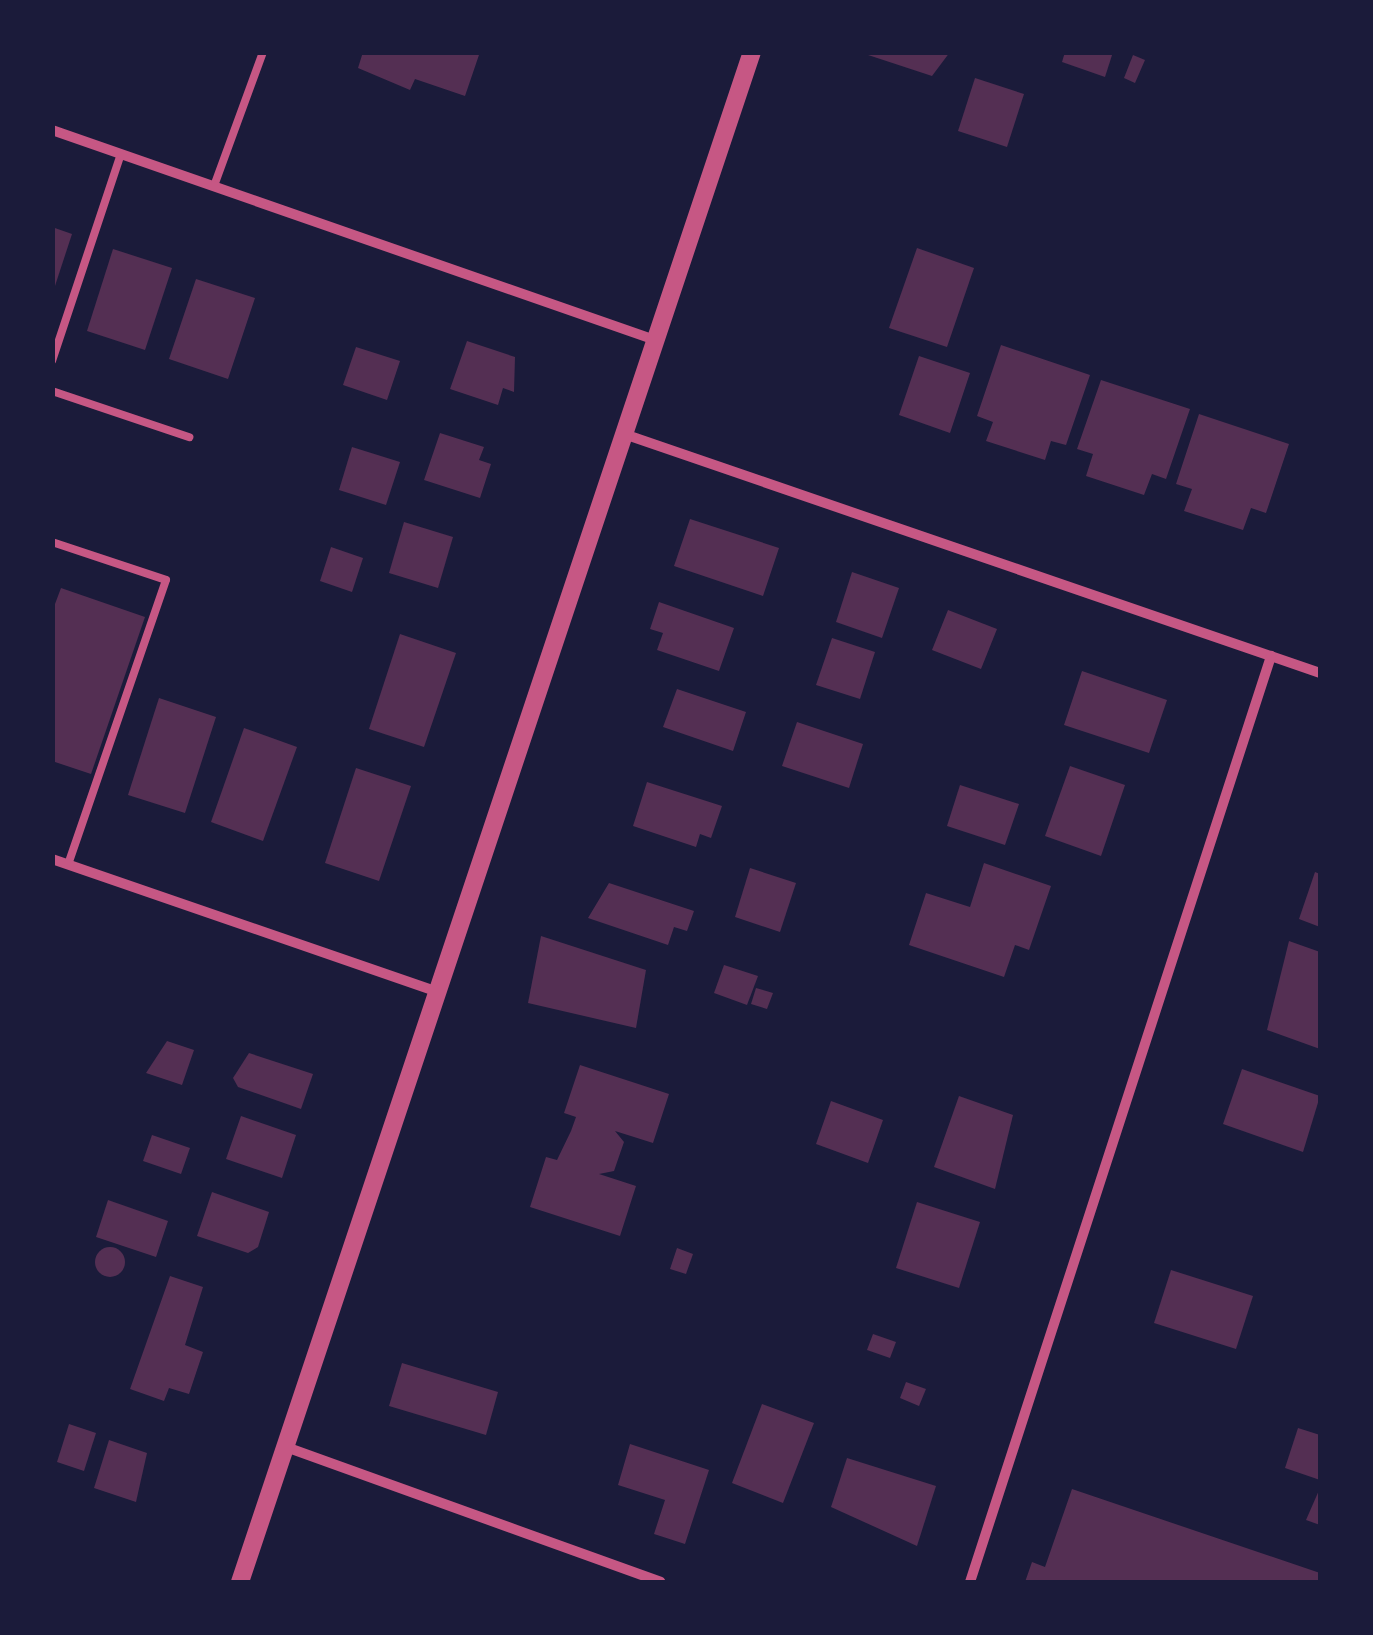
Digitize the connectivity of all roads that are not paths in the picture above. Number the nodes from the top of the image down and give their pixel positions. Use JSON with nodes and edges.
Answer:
{"nodes":[{"id":1,"x":263,"y":52,"type":"edge"},
{"id":2,"x":752,"y":52,"type":"edge"},
{"id":3,"x":52,"y":130,"type":"edge"},
{"id":4,"x":121,"y":154,"type":"junction"},
{"id":5,"x":214,"y":186,"type":"junction"},
{"id":6,"x":656,"y":340,"type":"junction"},
{"id":7,"x":52,"y":360,"type":"edge"},
{"id":8,"x":52,"y":392,"type":"edge"},
{"id":9,"x":624,"y":434,"type":"junction"},
{"id":10,"x":189,"y":437,"type":"dead end"},
{"id":11,"x":52,"y":542,"type":"edge"},
{"id":12,"x":1270,"y":656,"type":"junction"},
{"id":13,"x":1320,"y":673,"type":"edge"},
{"id":14,"x":52,"y":859,"type":"edge"},
{"id":15,"x":68,"y":864,"type":"junction"},
{"id":16,"x":439,"y":992,"type":"junction"},
{"id":17,"x":286,"y":1448,"type":"junction"},
{"id":18,"x":240,"y":1582,"type":"edge"},
{"id":19,"x":660,"y":1582,"type":"edge"},
{"id":20,"x":970,"y":1582,"type":"edge"}],
"edges":[{"from":1,"to":5,"type":"lane"},
{"from":2,"to":6,"type":"street"},
{"from":3,"to":4,"type":"street"},
{"from":4,"to":5,"type":"street"},
{"from":4,"to":7,"type":"lane"},
{"from":5,"to":6,"type":"street"},
{"from":6,"to":9,"type":"street"},
{"from":8,"to":10,"type":"lane"},
{"from":9,"to":12,"type":"street"},
{"from":9,"to":16,"type":"street"},
{"from":11,"to":15,"type":"lane"},
{"from":12,"to":13,"type":"street"},
{"from":12,"to":20,"type":"street"},
{"from":14,"to":15,"type":"street"},
{"from":15,"to":16,"type":"street"},
{"from":16,"to":17,"type":"street"},
{"from":17,"to":18,"type":"street"},
{"from":17,"to":19,"type":"street"}]}
